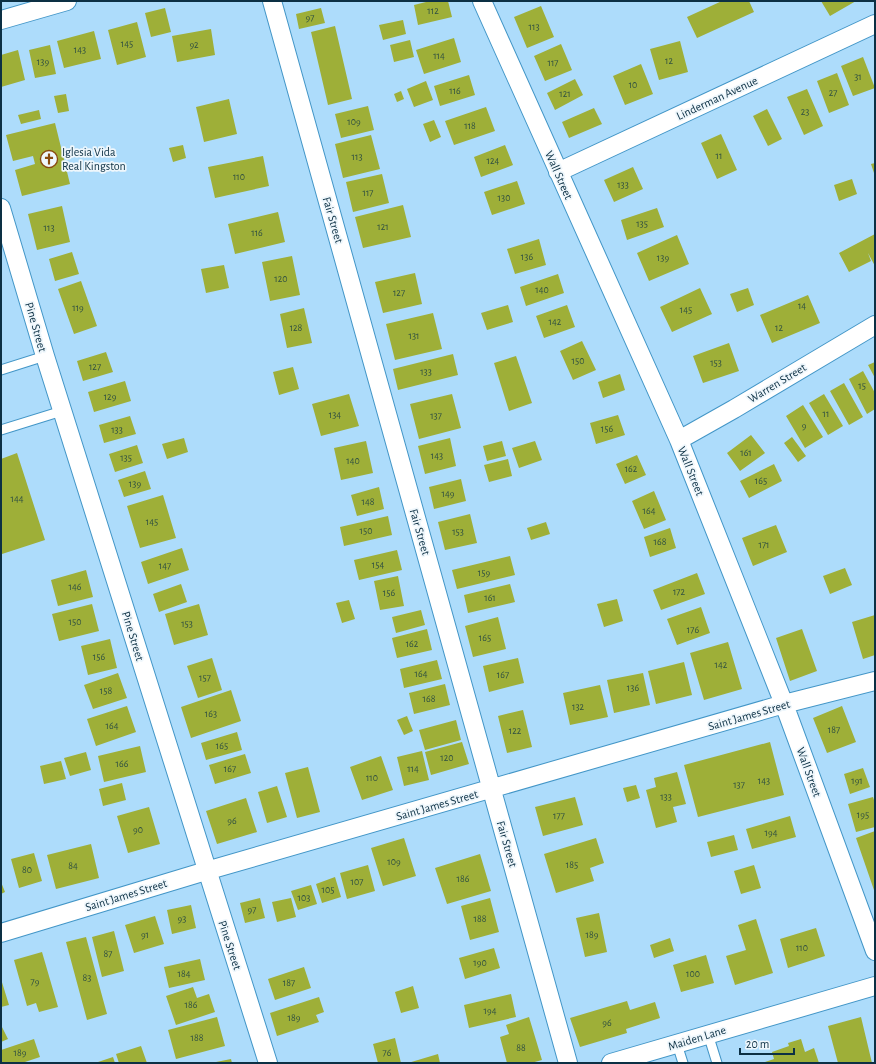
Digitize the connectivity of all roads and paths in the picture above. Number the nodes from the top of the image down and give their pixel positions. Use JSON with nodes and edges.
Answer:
{"nodes":[{"id":1,"x":67,"y":1,"type":"edge"},
{"id":2,"x":272,"y":1,"type":"edge"},
{"id":3,"x":482,"y":1,"type":"edge"},
{"id":4,"x":1,"y":20,"type":"edge"},
{"id":5,"x":875,"y":24,"type":"edge"},
{"id":6,"x":558,"y":172,"type":"junction"},
{"id":7,"x":1,"y":208,"type":"edge"},
{"id":8,"x":875,"y":325,"type":"edge"},
{"id":9,"x":44,"y":356,"type":"junction"},
{"id":10,"x":1,"y":370,"type":"edge"},
{"id":11,"x":62,"y":411,"type":"junction"},
{"id":12,"x":1,"y":430,"type":"edge"},
{"id":13,"x":679,"y":440,"type":"junction"},
{"id":14,"x":875,"y":681,"type":"edge"},
{"id":15,"x":784,"y":704,"type":"junction"},
{"id":16,"x":491,"y":789,"type":"junction"},
{"id":17,"x":206,"y":871,"type":"junction"},
{"id":18,"x":1,"y":933,"type":"edge"},
{"id":19,"x":875,"y":951,"type":"edge"},
{"id":20,"x":875,"y":986,"type":"edge"},
{"id":21,"x":708,"y":1034,"type":"junction"},
{"id":22,"x":677,"y":1044,"type":"junction"},
{"id":23,"x":268,"y":1063,"type":"edge"},
{"id":24,"x":568,"y":1063,"type":"edge"},
{"id":25,"x":611,"y":1063,"type":"edge"},
{"id":26,"x":683,"y":1063,"type":"edge"},
{"id":27,"x":717,"y":1063,"type":"edge"}],
"edges":[{"from":1,"to":4,"type":"street"},
{"from":2,"to":16,"type":"street","name":"Fair Street"},
{"from":3,"to":6,"type":"street","name":"Wall Street"},
{"from":5,"to":6,"type":"street","name":"Linderman Avenue"},
{"from":6,"to":13,"type":"street","name":"Wall Street"},
{"from":7,"to":9,"type":"street","name":"Pine Street"},
{"from":8,"to":13,"type":"street","name":"Warren Street"},
{"from":9,"to":10,"type":"lane"},
{"from":9,"to":11,"type":"street","name":"Pine Street"},
{"from":11,"to":12,"type":"lane"},
{"from":11,"to":17,"type":"street","name":"Pine Street"},
{"from":13,"to":15,"type":"street","name":"Wall Street"},
{"from":14,"to":15,"type":"street","name":"Saint James Street"},
{"from":15,"to":16,"type":"street","name":"Saint James Street"},
{"from":15,"to":19,"type":"street","name":"Wall Street"},
{"from":16,"to":17,"type":"street","name":"Saint James Street"},
{"from":16,"to":24,"type":"street","name":"Fair Street"},
{"from":17,"to":18,"type":"street","name":"Saint James Street"},
{"from":17,"to":23,"type":"street","name":"Pine Street"},
{"from":20,"to":21,"type":"street","name":"Maiden Lane"},
{"from":21,"to":22,"type":"street","name":"Maiden Lane"},
{"from":21,"to":27,"type":"lane"},
{"from":22,"to":25,"type":"street","name":"Maiden Lane"},
{"from":22,"to":26,"type":"lane"}]}
